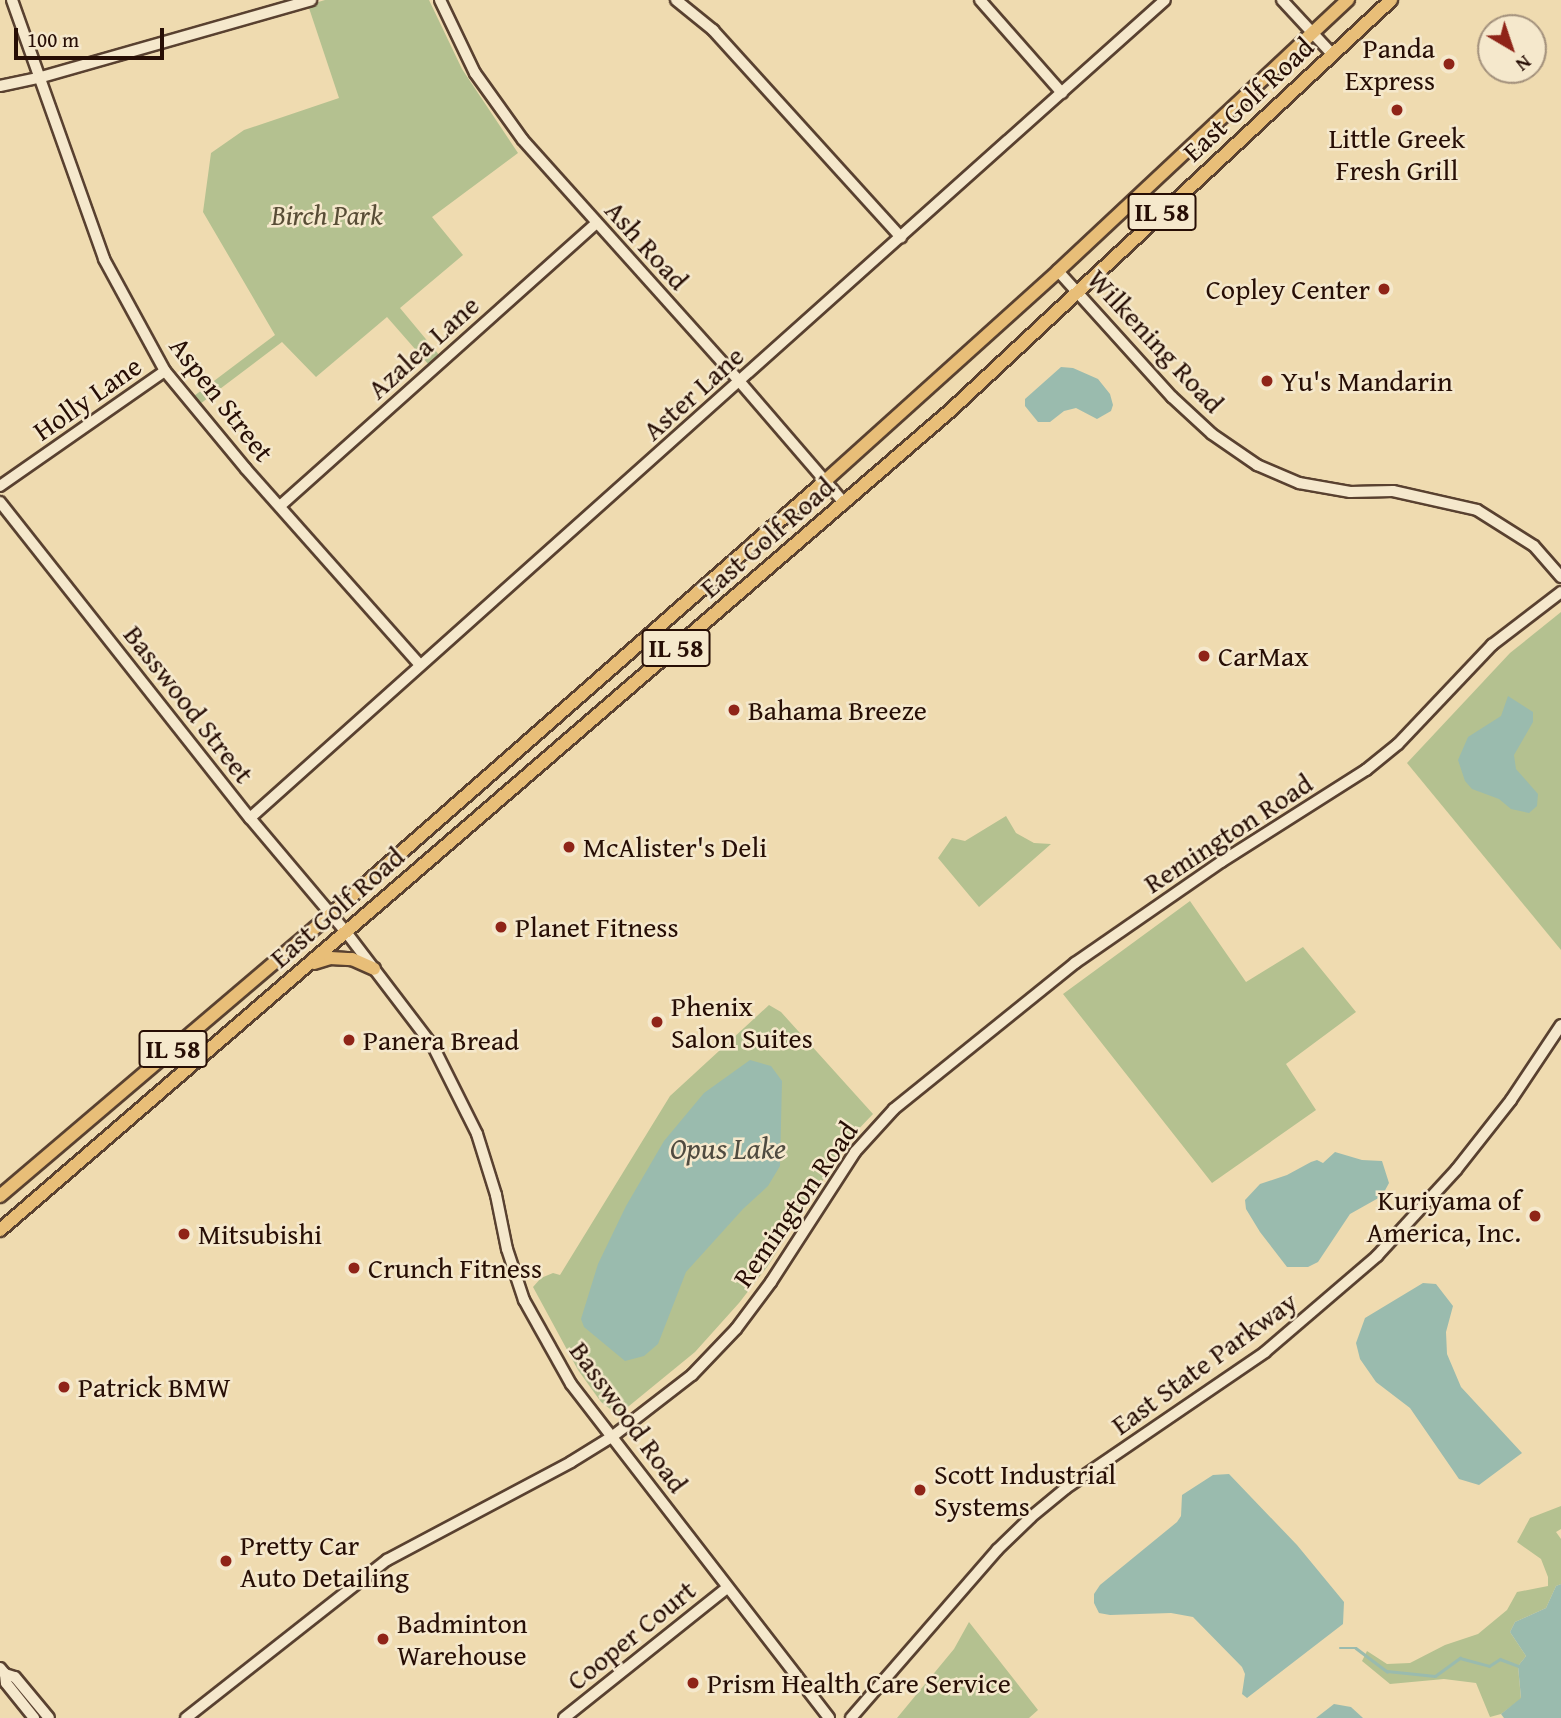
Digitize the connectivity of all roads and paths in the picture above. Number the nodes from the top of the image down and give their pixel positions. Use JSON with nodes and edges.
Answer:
{"nodes":[{"id":1,"x":12,"y":0,"type":"edge"},
{"id":2,"x":311,"y":0,"type":"edge"},
{"id":3,"x":440,"y":0,"type":"edge"},
{"id":4,"x":676,"y":0,"type":"edge"},
{"id":5,"x":980,"y":0,"type":"edge"},
{"id":6,"x":1165,"y":0,"type":"edge"},
{"id":7,"x":1282,"y":0,"type":"edge"},
{"id":8,"x":1348,"y":0,"type":"edge"},
{"id":9,"x":1391,"y":0,"type":"edge"},
{"id":10,"x":1311,"y":33,"type":"junction"},
{"id":11,"x":1332,"y":54,"type":"junction"},
{"id":12,"x":38,"y":78,"type":"junction"},
{"id":13,"x":0,"y":86,"type":"edge"},
{"id":14,"x":1062,"y":93,"type":"junction"},
{"id":15,"x":596,"y":223,"type":"junction"},
{"id":16,"x":901,"y":237,"type":"junction"},
{"id":17,"x":1058,"y":271,"type":"junction"},
{"id":18,"x":1078,"y":291,"type":"junction"},
{"id":19,"x":165,"y":371,"type":"junction"},
{"id":20,"x":740,"y":382,"type":"junction"},
{"id":21,"x":825,"y":481,"type":"junction"},
{"id":22,"x":0,"y":486,"type":"edge"},
{"id":23,"x":0,"y":502,"type":"edge"},
{"id":24,"x":844,"y":503,"type":"junction"},
{"id":25,"x":280,"y":506,"type":"junction"},
{"id":26,"x":1561,"y":577,"type":"edge"},
{"id":27,"x":1561,"y":592,"type":"edge"},
{"id":28,"x":421,"y":665,"type":"junction"},
{"id":29,"x":250,"y":818,"type":"junction"},
{"id":30,"x":331,"y":914,"type":"junction"},
{"id":31,"x":346,"y":932,"type":"junction"},
{"id":32,"x":307,"y":965,"type":"junction"},
{"id":33,"x":374,"y":969,"type":"junction"},
{"id":34,"x":1561,"y":1025,"type":"edge"},
{"id":35,"x":0,"y":1196,"type":"edge"},
{"id":36,"x":0,"y":1230,"type":"edge"},
{"id":37,"x":613,"y":1436,"type":"junction"},
{"id":38,"x":727,"y":1588,"type":"junction"},
{"id":39,"x":3,"y":1671,"type":"edge"},
{"id":40,"x":34,"y":1718,"type":"edge"},
{"id":41,"x":49,"y":1718,"type":"edge"},
{"id":42,"x":186,"y":1718,"type":"edge"},
{"id":43,"x":564,"y":1718,"type":"edge"},
{"id":44,"x":830,"y":1718,"type":"edge"},
{"id":45,"x":851,"y":1718,"type":"edge"}],
"edges":[{"from":1,"to":12,"type":"street","name":"Aspen Street"},
{"from":2,"to":12,"type":"street"},
{"from":3,"to":15,"type":"street","name":"Ash Road"},
{"from":4,"to":16,"type":"street"},
{"from":5,"to":14,"type":"street"},
{"from":6,"to":14,"type":"street","name":"Aster Lane"},
{"from":7,"to":10,"type":"street"},
{"from":8,"to":10,"type":"main road","name":"East Golf Road","number":"IL 58"},
{"from":9,"to":11,"type":"main road","name":"East Golf Road","number":"IL 58"},
{"from":10,"to":11,"type":"street"},
{"from":10,"to":17,"type":"main road","name":"East Golf Road","number":"IL 58"},
{"from":11,"to":18,"type":"main road","name":"East Golf Road","number":"IL 58"},
{"from":12,"to":13,"type":"street"},
{"from":12,"to":19,"type":"street","name":"Aspen Street"},
{"from":14,"to":16,"type":"street","name":"Aster Lane"},
{"from":15,"to":20,"type":"street","name":"Ash Road"},
{"from":15,"to":25,"type":"street","name":"Azalea Lane"},
{"from":16,"to":20,"type":"street","name":"Aster Lane"},
{"from":17,"to":18,"type":"street","name":"Wilkening Road"},
{"from":17,"to":21,"type":"main road","name":"East Golf Road","number":"IL 58"},
{"from":18,"to":24,"type":"main road","name":"East Golf Road","number":"IL 58"},
{"from":18,"to":26,"type":"street","name":"Wilkening Road"},
{"from":19,"to":22,"type":"street","name":"Holly Lane"},
{"from":19,"to":25,"type":"street","name":"Aspen Street"},
{"from":20,"to":21,"type":"street","name":"Ash Road"},
{"from":20,"to":28,"type":"street","name":"Aster Lane"},
{"from":21,"to":24,"type":"street","name":"Ash Road"},
{"from":21,"to":30,"type":"main road","name":"East Golf Road","number":"IL 58"},
{"from":23,"to":29,"type":"street","name":"Basswood Street"},
{"from":24,"to":31,"type":"main road","name":"East Golf Road","number":"IL 58"},
{"from":25,"to":28,"type":"street","name":"Aspen Street"},
{"from":27,"to":37,"type":"street","name":"Remington Road"},
{"from":28,"to":29,"type":"street","name":"Aster Lane"},
{"from":29,"to":30,"type":"street","name":"Basswood Street"},
{"from":30,"to":31,"type":"street","name":"Basswood Street"},
{"from":30,"to":35,"type":"main road","name":"East Golf Road","number":"IL 58"},
{"from":31,"to":32,"type":"main road","name":"East Golf Road","number":"IL 58"},
{"from":31,"to":33,"type":"street","name":"Basswood Road"},
{"from":32,"to":33,"type":"main road"},
{"from":32,"to":36,"type":"main road","name":"East Golf Road","number":"IL 58"},
{"from":33,"to":37,"type":"street","name":"Basswood Road"},
{"from":34,"to":45,"type":"street","name":"East State Parkway"},
{"from":37,"to":38,"type":"street","name":"Basswood Road"},
{"from":37,"to":42,"type":"street","name":"Remington Road"},
{"from":38,"to":43,"type":"street","name":"Cooper Court"},
{"from":38,"to":44,"type":"street","name":"Basswood Road"},
{"from":39,"to":40,"type":"street"},
{"from":39,"to":41,"type":"street"}]}
